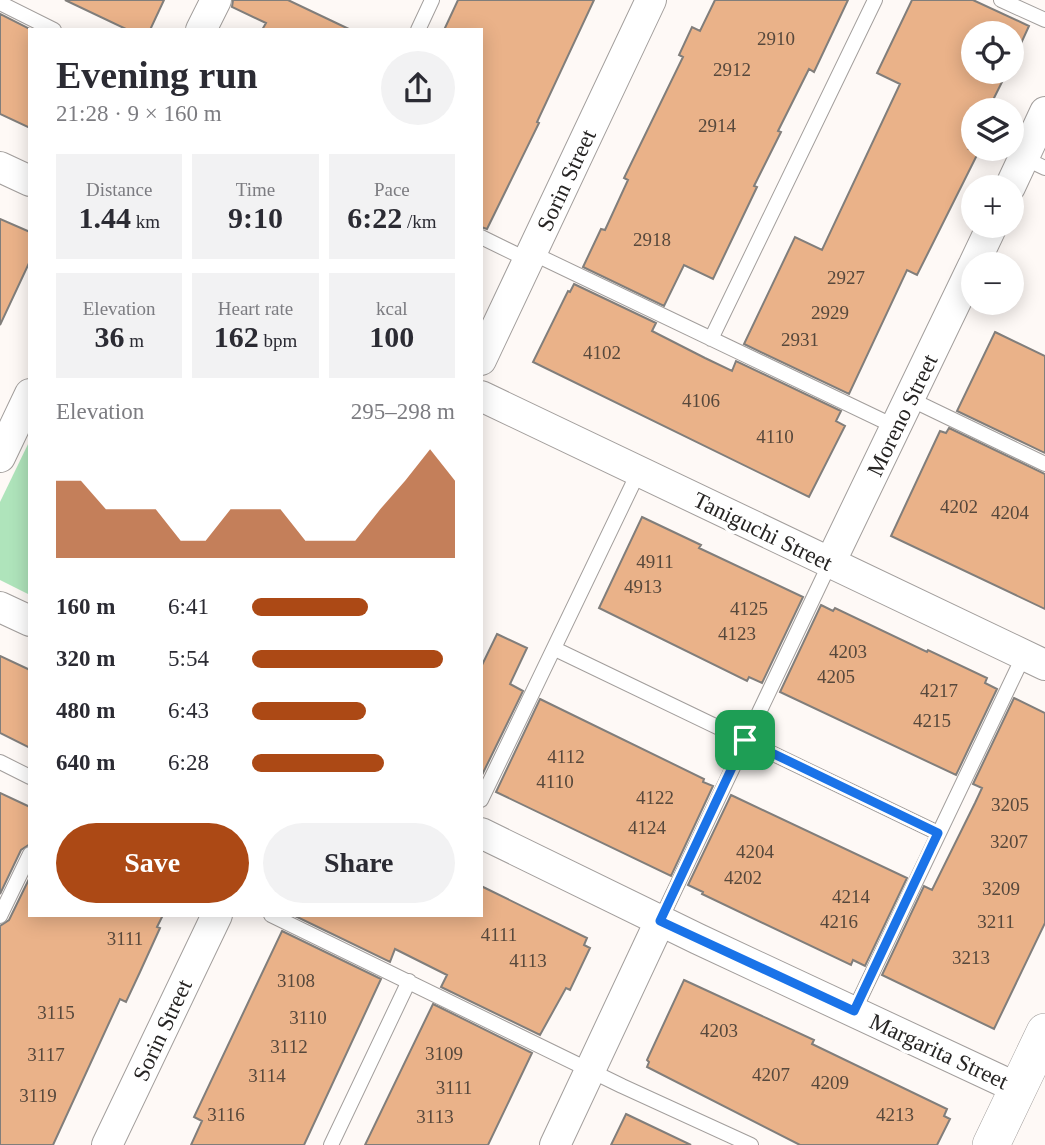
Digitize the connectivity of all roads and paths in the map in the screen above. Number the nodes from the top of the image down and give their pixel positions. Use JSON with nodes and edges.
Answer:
{"nodes":[{"id":1,"x":216,"y":0,"type":"edge"},
{"id":2,"x":432,"y":0,"type":"edge"},
{"id":3,"x":651,"y":0,"type":"edge"},
{"id":4,"x":875,"y":0,"type":"edge"},
{"id":5,"x":1001,"y":0,"type":"edge"},
{"id":6,"x":0,"y":3,"type":"edge"},
{"id":7,"x":1045,"y":20,"type":"edge"},
{"id":8,"x":50,"y":28,"type":"edge"},
{"id":9,"x":202,"y":28,"type":"edge"},
{"id":10,"x":419,"y":28,"type":"edge"},
{"id":11,"x":1045,"y":112,"type":"edge"},
{"id":12,"x":1034,"y":163,"type":"edge"},
{"id":13,"x":0,"y":167,"type":"edge"},
{"id":14,"x":28,"y":180,"type":"edge"},
{"id":15,"x":483,"y":238,"type":"edge"},
{"id":16,"x":530,"y":256,"type":"junction"},
{"id":17,"x":961,"y":291,"type":"edge"},
{"id":18,"x":711,"y":339,"type":"junction"},
{"id":19,"x":483,"y":356,"type":"edge"},
{"id":20,"x":483,"y":397,"type":"edge"},
{"id":21,"x":28,"y":398,"type":"edge"},
{"id":22,"x":910,"y":400,"type":"junction"},
{"id":23,"x":896,"y":427,"type":"junction"},
{"id":24,"x":0,"y":457,"type":"edge"},
{"id":25,"x":1045,"y":464,"type":"edge"},
{"id":26,"x":639,"y":471,"type":"junction"},
{"id":27,"x":830,"y":563,"type":"junction"},
{"id":28,"x":0,"y":607,"type":"edge"},
{"id":29,"x":28,"y":620,"type":"edge"},
{"id":30,"x":555,"y":649,"type":"junction"},
{"id":31,"x":1034,"y":660,"type":"edge"},
{"id":32,"x":745,"y":740,"type":"junction"},
{"id":33,"x":0,"y":762,"type":"edge"},
{"id":34,"x":28,"y":776,"type":"edge"},
{"id":35,"x":483,"y":796,"type":"edge"},
{"id":36,"x":938,"y":833,"type":"junction"},
{"id":37,"x":483,"y":834,"type":"edge"},
{"id":38,"x":28,"y":858,"type":"edge"},
{"id":39,"x":0,"y":916,"type":"edge"},
{"id":40,"x":216,"y":917,"type":"edge"},
{"id":41,"x":275,"y":917,"type":"edge"},
{"id":42,"x":660,"y":921,"type":"junction"},
{"id":43,"x":409,"y":981,"type":"junction"},
{"id":44,"x":854,"y":1011,"type":"junction"},
{"id":45,"x":1045,"y":1032,"type":"edge"},
{"id":46,"x":590,"y":1070,"type":"junction"},
{"id":47,"x":1017,"y":1088,"type":"junction"},
{"id":48,"x":107,"y":1145,"type":"edge"},
{"id":49,"x":331,"y":1145,"type":"edge"},
{"id":50,"x":555,"y":1145,"type":"edge"},
{"id":51,"x":751,"y":1145,"type":"edge"},
{"id":52,"x":991,"y":1145,"type":"edge"}],
"edges":[{"from":1,"to":9,"type":"street"},
{"from":2,"to":10,"type":"lane"},
{"from":3,"to":16,"type":"street","name":"Sorin Street"},
{"from":4,"to":18,"type":"lane"},
{"from":5,"to":7,"type":"lane"},
{"from":6,"to":8,"type":"lane"},
{"from":11,"to":12,"type":"street"},
{"from":13,"to":14,"type":"street"},
{"from":15,"to":16,"type":"lane"},
{"from":16,"to":18,"type":"lane"},
{"from":16,"to":19,"type":"street","name":"Sorin Street"},
{"from":17,"to":22,"type":"street","name":"Moreno Street"},
{"from":18,"to":23,"type":"lane"},
{"from":20,"to":26,"type":"street","name":"Taniguchi Street"},
{"from":21,"to":24,"type":"street"},
{"from":22,"to":23,"type":"street","name":"Moreno Street"},
{"from":22,"to":25,"type":"lane"},
{"from":23,"to":27,"type":"street","name":"Moreno Street"},
{"from":26,"to":27,"type":"street","name":"Taniguchi Street"},
{"from":26,"to":30,"type":"lane"},
{"from":27,"to":31,"type":"street","name":"Taniguchi Street"},
{"from":27,"to":32,"type":"lane"},
{"from":28,"to":29,"type":"street"},
{"from":30,"to":32,"type":"lane"},
{"from":30,"to":35,"type":"lane"},
{"from":31,"to":36,"type":"lane"},
{"from":32,"to":36,"type":"lane"},
{"from":32,"to":42,"type":"lane"},
{"from":33,"to":34,"type":"lane"},
{"from":36,"to":44,"type":"lane"},
{"from":37,"to":42,"type":"street","name":"Margarita Street"},
{"from":38,"to":39,"type":"lane"},
{"from":40,"to":48,"type":"street","name":"Sorin Street"},
{"from":41,"to":43,"type":"lane"},
{"from":42,"to":44,"type":"street","name":"Margarita Street"},
{"from":42,"to":46,"type":"street"},
{"from":43,"to":46,"type":"lane"},
{"from":43,"to":49,"type":"lane"},
{"from":44,"to":47,"type":"street","name":"Margarita Street"},
{"from":45,"to":47,"type":"street"},
{"from":46,"to":50,"type":"street"},
{"from":46,"to":51,"type":"lane"},
{"from":47,"to":52,"type":"street"}]}
